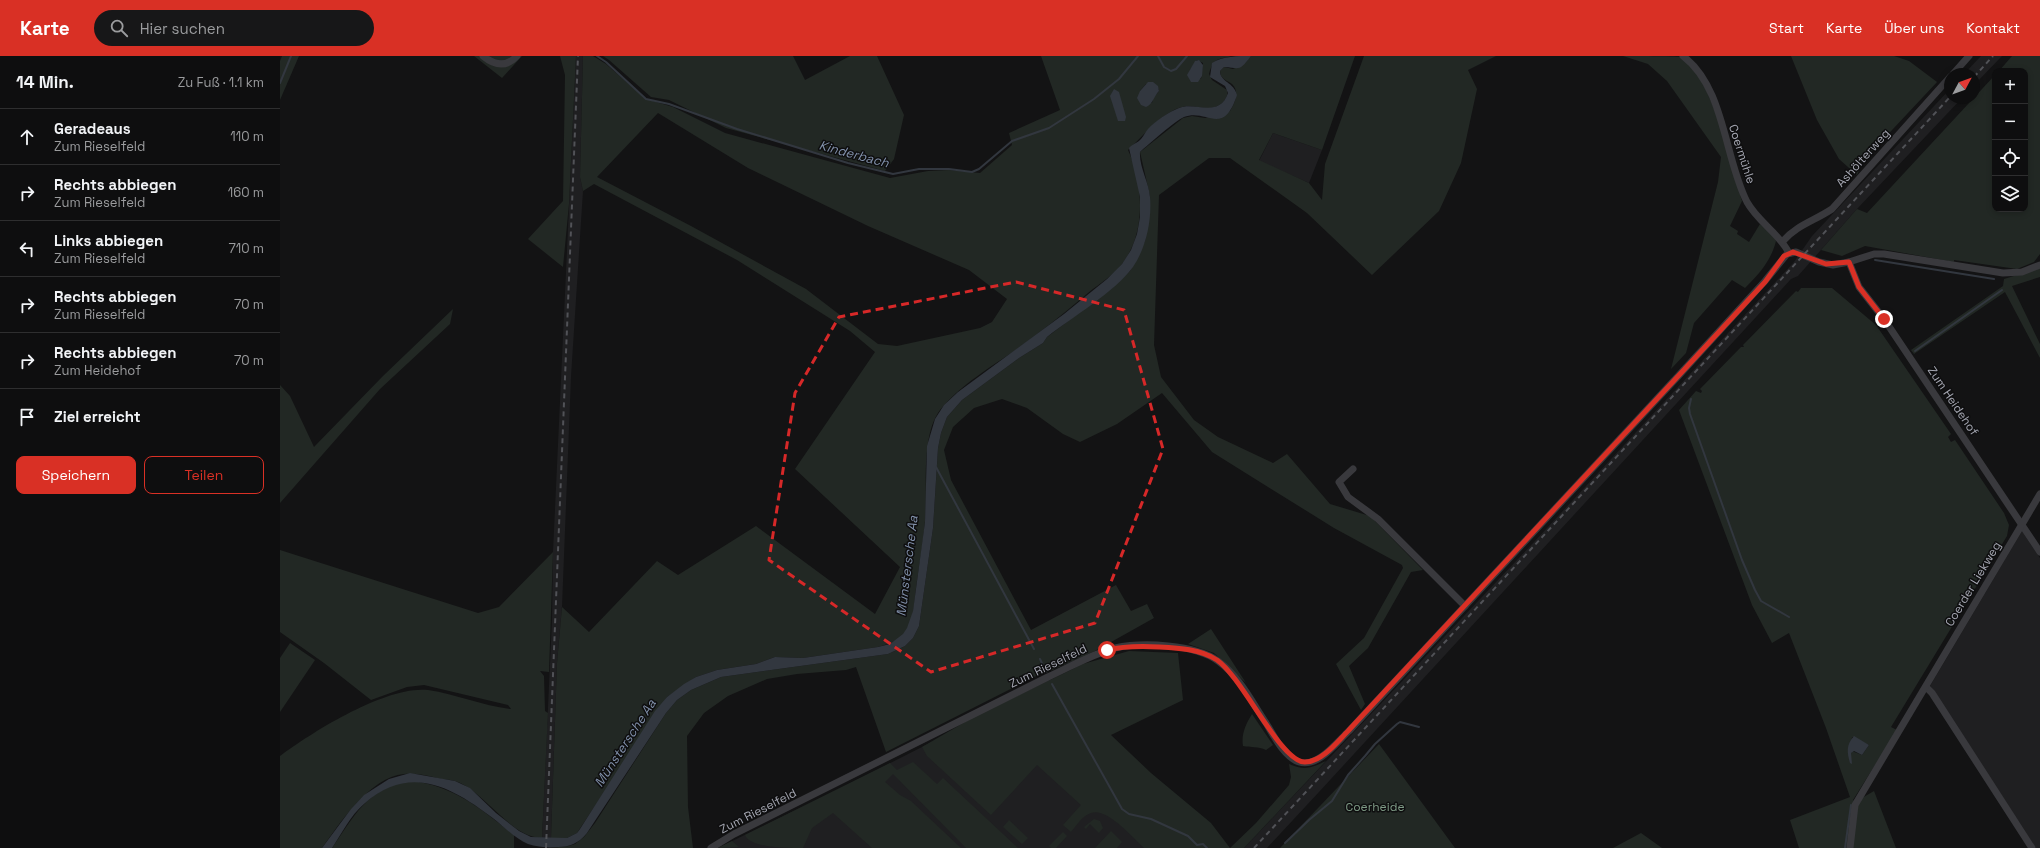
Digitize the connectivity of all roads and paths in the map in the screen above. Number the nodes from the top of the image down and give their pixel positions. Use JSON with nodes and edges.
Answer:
{"nodes":[{"id":1,"x":483,"y":56,"type":"edge"},
{"id":2,"x":517,"y":56,"type":"edge"},
{"id":3,"x":1683,"y":56,"type":"edge"},
{"id":4,"x":1969,"y":56,"type":"edge"},
{"id":5,"x":1958,"y":68,"type":"edge"},
{"id":6,"x":1944,"y":85,"type":"edge"},
{"id":7,"x":1783,"y":241,"type":"junction"},
{"id":8,"x":1789,"y":253,"type":"junction"},
{"id":9,"x":1849,"y":262,"type":"junction"},
{"id":10,"x":2040,"y":266,"type":"edge"},
{"id":11,"x":1353,"y":469,"type":"dead end"},
{"id":12,"x":2040,"y":494,"type":"edge"},
{"id":13,"x":2022,"y":524,"type":"junction"},
{"id":14,"x":2040,"y":552,"type":"edge"},
{"id":15,"x":1465,"y":606,"type":"junction"},
{"id":16,"x":1926,"y":687,"type":"junction"},
{"id":17,"x":711,"y":848,"type":"edge"},
{"id":18,"x":1850,"y":848,"type":"edge"},
{"id":19,"x":2032,"y":848,"type":"edge"}],
"edges":[{"from":1,"to":2,"type":"street"},
{"from":3,"to":7,"type":"street","name":"Coermühle"},
{"from":4,"to":5,"type":"street"},
{"from":6,"to":7,"type":"street","name":"Ashölterweg"},
{"from":7,"to":8,"type":"street","name":"Coermühle"},
{"from":8,"to":9,"type":"street"},
{"from":8,"to":15,"type":"street","name":"Zum Rieselfeld"},
{"from":9,"to":10,"type":"street"},
{"from":9,"to":13,"type":"street","name":"Zum Heidehof"},
{"from":11,"to":15,"type":"street"},
{"from":12,"to":13,"type":"street","name":"Coerder Liekweg"},
{"from":13,"to":14,"type":"street","name":"Zum Heidehof"},
{"from":13,"to":16,"type":"street","name":"Coerder Liekweg"},
{"from":15,"to":17,"type":"street","name":"Zum Rieselfeld"},
{"from":16,"to":18,"type":"street","name":"Coerder Liekweg"},
{"from":16,"to":19,"type":"street"}]}
